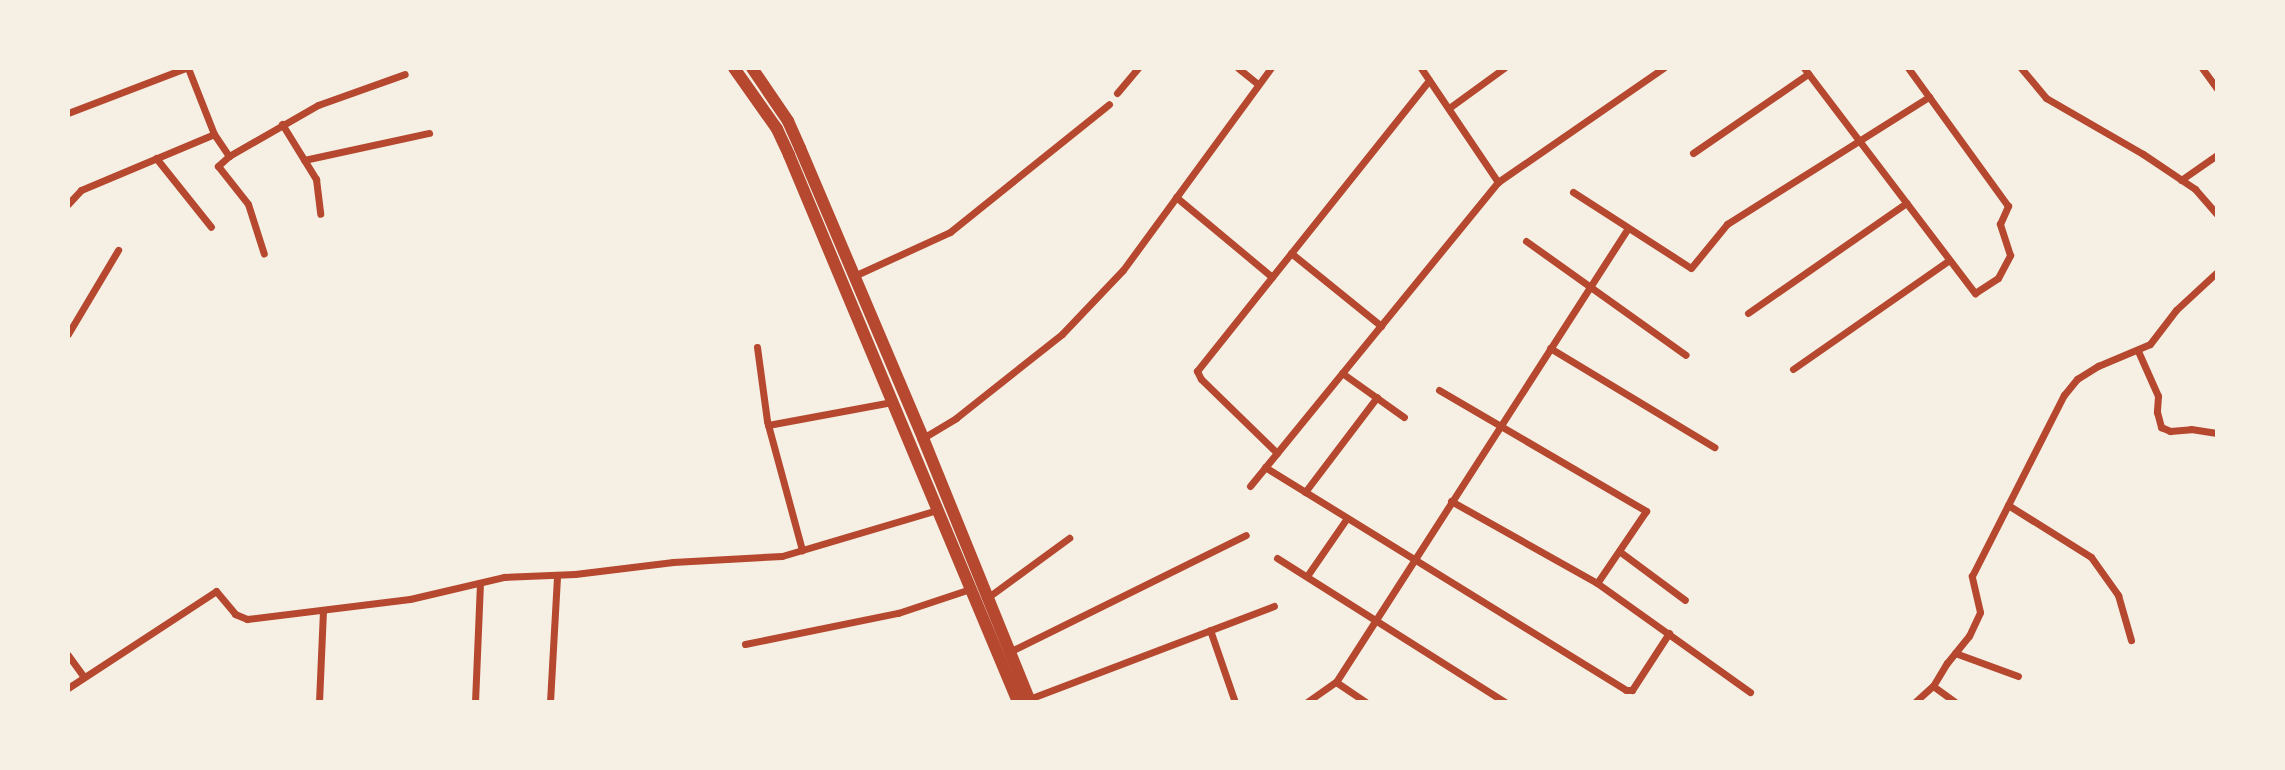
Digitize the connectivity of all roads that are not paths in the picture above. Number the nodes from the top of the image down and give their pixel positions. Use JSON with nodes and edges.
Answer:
{"nodes":[{"id":1,"x":187,"y":68,"type":"edge"},
{"id":2,"x":734,"y":68,"type":"edge"},
{"id":3,"x":751,"y":68,"type":"edge"},
{"id":4,"x":1138,"y":68,"type":"edge"},
{"id":5,"x":1238,"y":68,"type":"edge"},
{"id":6,"x":1271,"y":68,"type":"edge"},
{"id":7,"x":1421,"y":68,"type":"edge"},
{"id":8,"x":1504,"y":68,"type":"edge"},
{"id":9,"x":1663,"y":68,"type":"edge"},
{"id":10,"x":1908,"y":68,"type":"edge"},
{"id":11,"x":2021,"y":68,"type":"edge"},
{"id":12,"x":2202,"y":68,"type":"edge"},
{"id":13,"x":1806,"y":71,"type":"edge"},
{"id":14,"x":405,"y":74,"type":"dead end"},
{"id":15,"x":1429,"y":80,"type":"junction"},
{"id":16,"x":1258,"y":84,"type":"junction"},
{"id":17,"x":2217,"y":89,"type":"edge"},
{"id":18,"x":1117,"y":93,"type":"dead end"},
{"id":19,"x":1929,"y":97,"type":"junction"},
{"id":20,"x":1109,"y":104,"type":"dead end"},
{"id":21,"x":1449,"y":108,"type":"junction"},
{"id":22,"x":68,"y":113,"type":"edge"},
{"id":23,"x":282,"y":124,"type":"junction"},
{"id":24,"x":429,"y":133,"type":"dead end"},
{"id":25,"x":215,"y":134,"type":"junction"},
{"id":26,"x":1860,"y":142,"type":"junction"},
{"id":27,"x":1693,"y":153,"type":"dead end"},
{"id":28,"x":2217,"y":155,"type":"edge"},
{"id":29,"x":229,"y":156,"type":"junction"},
{"id":30,"x":156,"y":158,"type":"junction"},
{"id":31,"x":304,"y":160,"type":"junction"},
{"id":32,"x":2181,"y":180,"type":"junction"},
{"id":33,"x":1498,"y":182,"type":"junction"},
{"id":34,"x":1573,"y":192,"type":"dead end"},
{"id":35,"x":1176,"y":197,"type":"junction"},
{"id":36,"x":1906,"y":203,"type":"junction"},
{"id":37,"x":68,"y":204,"type":"edge"},
{"id":38,"x":320,"y":214,"type":"dead end"},
{"id":39,"x":2217,"y":214,"type":"edge"},
{"id":40,"x":211,"y":228,"type":"dead end"},
{"id":41,"x":1628,"y":228,"type":"junction"},
{"id":42,"x":1526,"y":241,"type":"dead end"},
{"id":43,"x":118,"y":250,"type":"dead end"},
{"id":44,"x":1291,"y":253,"type":"junction"},
{"id":45,"x":264,"y":254,"type":"dead end"},
{"id":46,"x":1949,"y":260,"type":"junction"},
{"id":47,"x":2217,"y":272,"type":"edge"},
{"id":48,"x":854,"y":276,"type":"junction"},
{"id":49,"x":1272,"y":277,"type":"junction"},
{"id":50,"x":1590,"y":287,"type":"junction"},
{"id":51,"x":1748,"y":313,"type":"dead end"},
{"id":52,"x":1381,"y":326,"type":"junction"},
{"id":53,"x":68,"y":334,"type":"edge"},
{"id":54,"x":757,"y":346,"type":"dead end"},
{"id":55,"x":1550,"y":348,"type":"junction"},
{"id":56,"x":2138,"y":351,"type":"junction"},
{"id":57,"x":1686,"y":355,"type":"dead end"},
{"id":58,"x":1793,"y":369,"type":"dead end"},
{"id":59,"x":1342,"y":373,"type":"junction"},
{"id":60,"x":1439,"y":390,"type":"dead end"},
{"id":61,"x":1377,"y":397,"type":"junction"},
{"id":62,"x":892,"y":402,"type":"junction"},
{"id":63,"x":1404,"y":417,"type":"dead end"},
{"id":64,"x":768,"y":425,"type":"junction"},
{"id":65,"x":1499,"y":427,"type":"junction"},
{"id":66,"x":2217,"y":433,"type":"edge"},
{"id":67,"x":923,"y":438,"type":"junction"},
{"id":68,"x":1714,"y":447,"type":"dead end"},
{"id":69,"x":1277,"y":453,"type":"junction"},
{"id":70,"x":1265,"y":467,"type":"junction"},
{"id":71,"x":1250,"y":486,"type":"dead end"},
{"id":72,"x":1305,"y":492,"type":"junction"},
{"id":73,"x":1451,"y":501,"type":"junction"},
{"id":74,"x":2008,"y":505,"type":"junction"},
{"id":75,"x":937,"y":510,"type":"junction"},
{"id":76,"x":1347,"y":518,"type":"junction"},
{"id":77,"x":1246,"y":535,"type":"dead end"},
{"id":78,"x":1069,"y":538,"type":"dead end"},
{"id":79,"x":802,"y":550,"type":"junction"},
{"id":80,"x":1619,"y":551,"type":"junction"},
{"id":81,"x":1277,"y":558,"type":"dead end"},
{"id":82,"x":1413,"y":559,"type":"junction"},
{"id":83,"x":557,"y":575,"type":"junction"},
{"id":84,"x":1307,"y":576,"type":"junction"},
{"id":85,"x":480,"y":583,"type":"junction"},
{"id":86,"x":1597,"y":583,"type":"junction"},
{"id":87,"x":970,"y":589,"type":"junction"},
{"id":88,"x":986,"y":598,"type":"junction"},
{"id":89,"x":1685,"y":600,"type":"dead end"},
{"id":90,"x":1274,"y":606,"type":"dead end"},
{"id":91,"x":323,"y":611,"type":"junction"},
{"id":92,"x":1375,"y":620,"type":"junction"},
{"id":93,"x":1210,"y":630,"type":"junction"},
{"id":94,"x":1669,"y":633,"type":"junction"},
{"id":95,"x":2131,"y":640,"type":"dead end"},
{"id":96,"x":745,"y":644,"type":"dead end"},
{"id":97,"x":1008,"y":652,"type":"junction"},
{"id":98,"x":1955,"y":653,"type":"junction"},
{"id":99,"x":68,"y":655,"type":"edge"},
{"id":100,"x":2018,"y":676,"type":"dead end"},
{"id":101,"x":84,"y":677,"type":"junction"},
{"id":102,"x":1336,"y":682,"type":"junction"},
{"id":103,"x":1933,"y":686,"type":"junction"},
{"id":104,"x":68,"y":688,"type":"edge"},
{"id":105,"x":1750,"y":692,"type":"dead end"},
{"id":106,"x":1025,"y":701,"type":"edge"},
{"id":107,"x":319,"y":702,"type":"edge"},
{"id":108,"x":475,"y":702,"type":"edge"},
{"id":109,"x":550,"y":702,"type":"edge"},
{"id":110,"x":1235,"y":702,"type":"edge"},
{"id":111,"x":1307,"y":702,"type":"edge"},
{"id":112,"x":1366,"y":702,"type":"edge"},
{"id":113,"x":1505,"y":702,"type":"edge"},
{"id":114,"x":1915,"y":702,"type":"edge"},
{"id":115,"x":1955,"y":702,"type":"edge"}],
"edges":[{"from":1,"to":22,"type":"street"},
{"from":1,"to":25,"type":"street"},
{"from":2,"to":62,"type":"main road"},
{"from":3,"to":48,"type":"main road"},
{"from":4,"to":18,"type":"street"},
{"from":5,"to":16,"type":"street"},
{"from":6,"to":16,"type":"street"},
{"from":7,"to":15,"type":"street"},
{"from":8,"to":21,"type":"street"},
{"from":9,"to":33,"type":"street"},
{"from":10,"to":19,"type":"street"},
{"from":11,"to":32,"type":"street"},
{"from":12,"to":17,"type":"street"},
{"from":13,"to":26,"type":"street"},
{"from":13,"to":27,"type":"street"},
{"from":14,"to":23,"type":"street"},
{"from":15,"to":21,"type":"street"},
{"from":15,"to":44,"type":"street"},
{"from":16,"to":35,"type":"street"},
{"from":19,"to":26,"type":"street"},
{"from":19,"to":46,"type":"street"},
{"from":20,"to":48,"type":"street"},
{"from":21,"to":33,"type":"street"},
{"from":23,"to":29,"type":"street"},
{"from":23,"to":31,"type":"street"},
{"from":24,"to":31,"type":"street"},
{"from":25,"to":29,"type":"street"},
{"from":25,"to":30,"type":"street"},
{"from":26,"to":36,"type":"street"},
{"from":26,"to":41,"type":"street"},
{"from":28,"to":32,"type":"street"},
{"from":29,"to":45,"type":"street"},
{"from":30,"to":37,"type":"street"},
{"from":30,"to":40,"type":"street"},
{"from":31,"to":38,"type":"street"},
{"from":32,"to":39,"type":"street"},
{"from":33,"to":52,"type":"street"},
{"from":34,"to":41,"type":"street"},
{"from":35,"to":49,"type":"street"},
{"from":35,"to":67,"type":"street"},
{"from":36,"to":46,"type":"street"},
{"from":36,"to":51,"type":"street"},
{"from":41,"to":50,"type":"street"},
{"from":42,"to":50,"type":"street"},
{"from":43,"to":53,"type":"street"},
{"from":44,"to":49,"type":"street"},
{"from":44,"to":52,"type":"street"},
{"from":46,"to":58,"type":"street"},
{"from":47,"to":56,"type":"street"},
{"from":48,"to":67,"type":"main road"},
{"from":49,"to":69,"type":"street"},
{"from":50,"to":55,"type":"street"},
{"from":50,"to":57,"type":"street"},
{"from":52,"to":59,"type":"street"},
{"from":54,"to":64,"type":"street"},
{"from":55,"to":65,"type":"street"},
{"from":55,"to":68,"type":"street"},
{"from":56,"to":66,"type":"street"},
{"from":56,"to":74,"type":"street"},
{"from":59,"to":61,"type":"street"},
{"from":59,"to":69,"type":"street"},
{"from":60,"to":65,"type":"street"},
{"from":61,"to":63,"type":"street"},
{"from":61,"to":72,"type":"street"},
{"from":62,"to":64,"type":"street"},
{"from":62,"to":75,"type":"main road"},
{"from":64,"to":79,"type":"street"},
{"from":65,"to":73,"type":"street"},
{"from":65,"to":80,"type":"street"},
{"from":67,"to":88,"type":"main road"},
{"from":69,"to":70,"type":"street"},
{"from":70,"to":71,"type":"street"},
{"from":70,"to":72,"type":"street"},
{"from":72,"to":76,"type":"street"},
{"from":73,"to":82,"type":"street"},
{"from":73,"to":86,"type":"street"},
{"from":74,"to":95,"type":"street"},
{"from":74,"to":98,"type":"street"},
{"from":75,"to":79,"type":"street"},
{"from":75,"to":87,"type":"main road"},
{"from":76,"to":82,"type":"street"},
{"from":76,"to":84,"type":"street"},
{"from":77,"to":97,"type":"street"},
{"from":78,"to":88,"type":"street"},
{"from":79,"to":83,"type":"street"},
{"from":80,"to":86,"type":"street"},
{"from":80,"to":89,"type":"street"},
{"from":81,"to":84,"type":"street"},
{"from":82,"to":92,"type":"street"},
{"from":82,"to":94,"type":"street"},
{"from":83,"to":85,"type":"street"},
{"from":83,"to":109,"type":"street"},
{"from":84,"to":92,"type":"street"},
{"from":85,"to":91,"type":"street"},
{"from":85,"to":108,"type":"street"},
{"from":86,"to":94,"type":"street"},
{"from":87,"to":96,"type":"street"},
{"from":87,"to":106,"type":"main road"},
{"from":88,"to":97,"type":"main road"},
{"from":90,"to":93,"type":"street"},
{"from":91,"to":101,"type":"street"},
{"from":91,"to":107,"type":"street"},
{"from":92,"to":102,"type":"street"},
{"from":92,"to":113,"type":"street"},
{"from":93,"to":106,"type":"street"},
{"from":93,"to":110,"type":"street"},
{"from":94,"to":105,"type":"street"},
{"from":97,"to":106,"type":"main road"},
{"from":98,"to":100,"type":"street"},
{"from":98,"to":103,"type":"street"},
{"from":99,"to":101,"type":"street"},
{"from":101,"to":104,"type":"street"},
{"from":102,"to":111,"type":"street"},
{"from":102,"to":112,"type":"street"},
{"from":103,"to":114,"type":"street"},
{"from":103,"to":115,"type":"street"}]}
